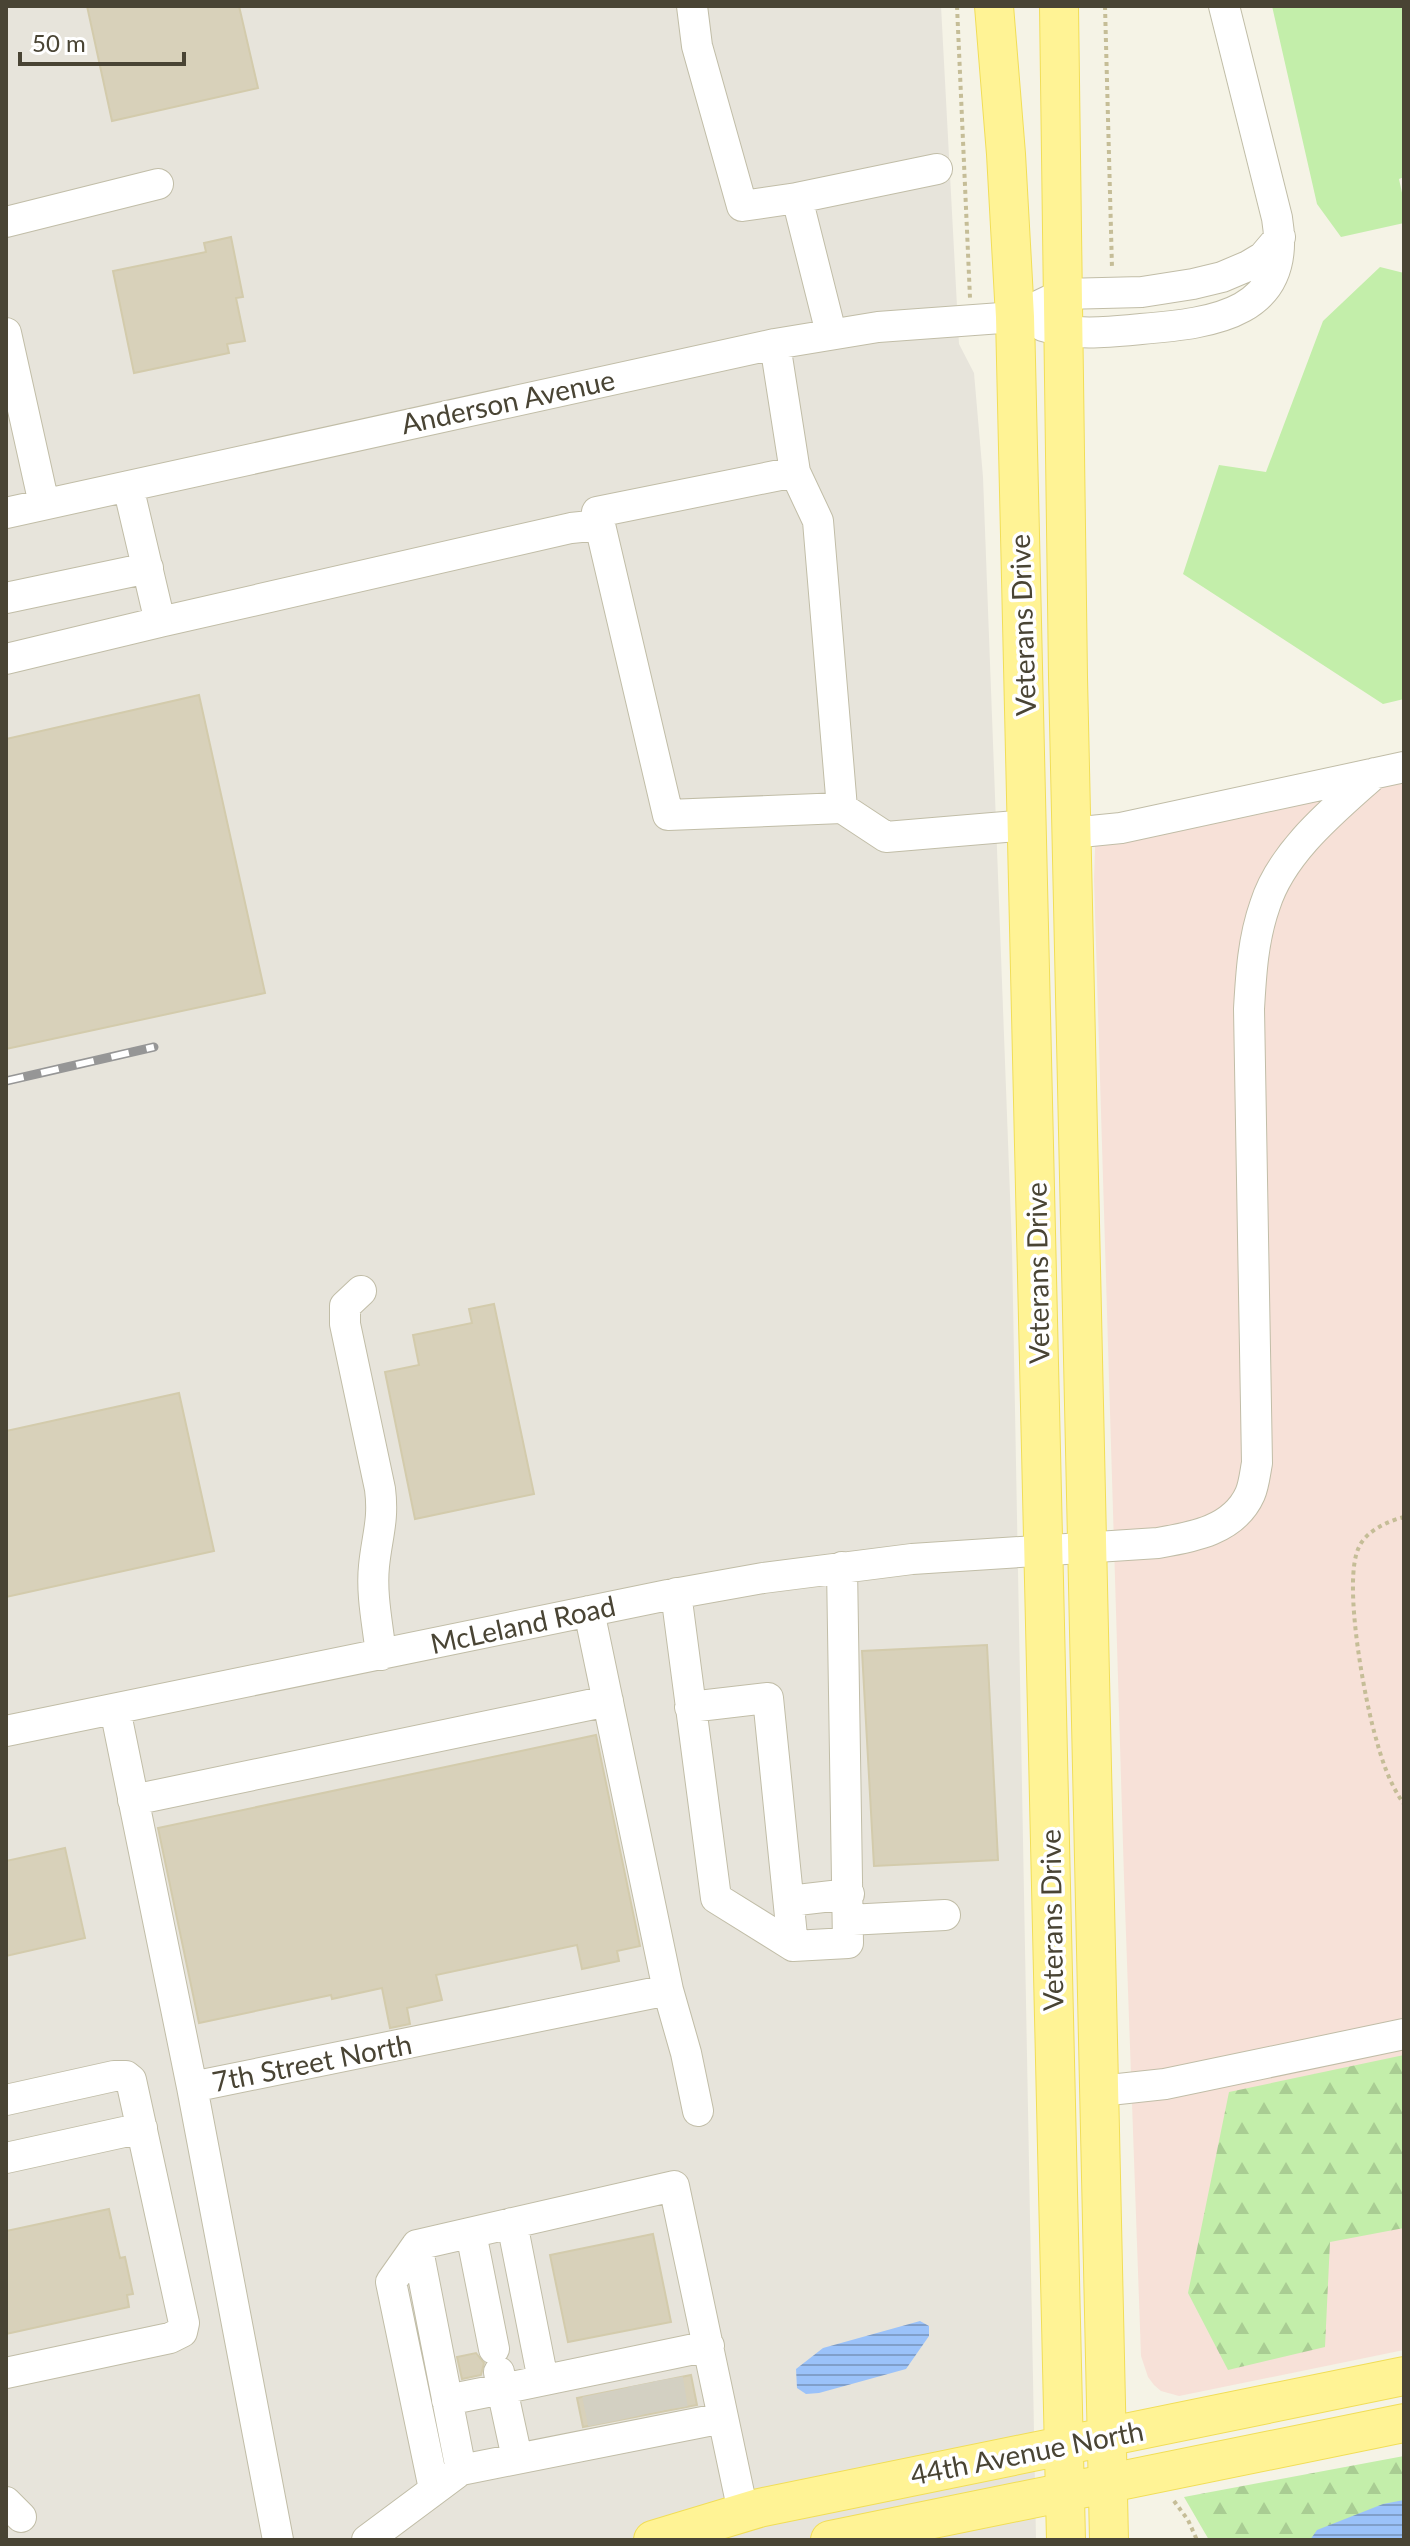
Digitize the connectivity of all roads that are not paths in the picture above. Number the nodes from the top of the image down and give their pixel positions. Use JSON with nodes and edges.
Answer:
{"nodes":[{"id":1,"x":692,"y":6,"type":"edge"},
{"id":2,"x":994,"y":6,"type":"edge"},
{"id":3,"x":1059,"y":6,"type":"edge"},
{"id":4,"x":1224,"y":6,"type":"edge"},
{"id":5,"x":937,"y":169,"type":"dead end"},
{"id":6,"x":158,"y":184,"type":"dead end"},
{"id":7,"x":797,"y":198,"type":"junction"},
{"id":8,"x":6,"y":222,"type":"edge"},
{"id":9,"x":1280,"y":237,"type":"junction"},
{"id":10,"x":1063,"y":294,"type":"junction"},
{"id":11,"x":1015,"y":317,"type":"junction"},
{"id":12,"x":6,"y":333,"type":"edge"},
{"id":13,"x":831,"y":333,"type":"junction"},
{"id":14,"x":1063,"y":333,"type":"junction"},
{"id":15,"x":775,"y":344,"type":"junction"},
{"id":16,"x":795,"y":472,"type":"junction"},
{"id":17,"x":128,"y":486,"type":"junction"},
{"id":18,"x":44,"y":504,"type":"junction"},
{"id":19,"x":6,"y":513,"type":"edge"},
{"id":20,"x":600,"y":525,"type":"junction"},
{"id":21,"x":148,"y":568,"type":"junction"},
{"id":22,"x":6,"y":598,"type":"edge"},
{"id":23,"x":160,"y":622,"type":"junction"},
{"id":24,"x":6,"y":659,"type":"edge"},
{"id":25,"x":1390,"y":770,"type":"edge"},
{"id":26,"x":842,"y":808,"type":"junction"},
{"id":27,"x":1028,"y":825,"type":"junction"},
{"id":28,"x":1071,"y":833,"type":"junction"},
{"id":29,"x":361,"y":1291,"type":"dead end"},
{"id":30,"x":1087,"y":1547,"type":"junction"},
{"id":31,"x":1044,"y":1550,"type":"junction"},
{"id":32,"x":842,"y":1567,"type":"junction"},
{"id":33,"x":676,"y":1593,"type":"junction"},
{"id":34,"x":589,"y":1611,"type":"junction"},
{"id":35,"x":381,"y":1655,"type":"junction"},
{"id":36,"x":608,"y":1701,"type":"junction"},
{"id":37,"x":690,"y":1707,"type":"junction"},
{"id":38,"x":115,"y":1709,"type":"junction"},
{"id":39,"x":6,"y":1731,"type":"edge"},
{"id":40,"x":133,"y":1800,"type":"junction"},
{"id":41,"x":789,"y":1901,"type":"junction"},
{"id":42,"x":848,"y":1907,"type":"junction"},
{"id":43,"x":945,"y":1915,"type":"dead end"},
{"id":44,"x":793,"y":1946,"type":"junction"},
{"id":45,"x":668,"y":1990,"type":"junction"},
{"id":46,"x":1404,"y":2034,"type":"edge"},
{"id":47,"x":192,"y":2087,"type":"junction"},
{"id":48,"x":1100,"y":2091,"type":"junction"},
{"id":49,"x":6,"y":2100,"type":"edge"},
{"id":50,"x":698,"y":2111,"type":"dead end"},
{"id":51,"x":142,"y":2128,"type":"junction"},
{"id":52,"x":6,"y":2158,"type":"edge"},
{"id":53,"x":512,"y":2223,"type":"junction"},
{"id":54,"x":471,"y":2233,"type":"junction"},
{"id":55,"x":417,"y":2245,"type":"junction"},
{"id":56,"x":709,"y":2346,"type":"junction"},
{"id":57,"x":499,"y":2370,"type":"junction"},
{"id":58,"x":6,"y":2373,"type":"edge"},
{"id":59,"x":1404,"y":2376,"type":"edge"},
{"id":60,"x":543,"y":2380,"type":"junction"},
{"id":61,"x":447,"y":2400,"type":"junction"},
{"id":62,"x":723,"y":2418,"type":"junction"},
{"id":63,"x":1404,"y":2423,"type":"edge"},
{"id":64,"x":1107,"y":2437,"type":"junction"},
{"id":65,"x":1064,"y":2447,"type":"junction"},
{"id":66,"x":517,"y":2458,"type":"junction"},
{"id":67,"x":461,"y":2470,"type":"junction"},
{"id":68,"x":1108,"y":2484,"type":"junction"},
{"id":69,"x":434,"y":2489,"type":"junction"},
{"id":70,"x":1064,"y":2493,"type":"junction"},
{"id":71,"x":743,"y":2512,"type":"junction"},
{"id":72,"x":278,"y":2540,"type":"edge"},
{"id":73,"x":367,"y":2540,"type":"edge"},
{"id":74,"x":653,"y":2540,"type":"edge"},
{"id":75,"x":830,"y":2540,"type":"edge"},
{"id":76,"x":1066,"y":2540,"type":"edge"},
{"id":77,"x":1109,"y":2540,"type":"edge"}],
"edges":[{"from":1,"to":7,"type":"street"},
{"from":2,"to":11,"type":"main road","name":"Veterans Drive"},
{"from":3,"to":10,"type":"main road","name":"Veterans Drive"},
{"from":4,"to":9,"type":"street"},
{"from":5,"to":7,"type":"street"},
{"from":6,"to":8,"type":"street"},
{"from":7,"to":13,"type":"street"},
{"from":9,"to":10,"type":"street","name":"Anderson Avenue"},
{"from":9,"to":14,"type":"street","name":"Anderson Avenue"},
{"from":10,"to":11,"type":"street","name":"Anderson Avenue"},
{"from":10,"to":14,"type":"main road","name":"Veterans Drive"},
{"from":11,"to":13,"type":"street","name":"Anderson Avenue"},
{"from":11,"to":14,"type":"street","name":"Anderson Avenue"},
{"from":11,"to":27,"type":"main road","name":"Veterans Drive"},
{"from":12,"to":18,"type":"street"},
{"from":13,"to":15,"type":"street","name":"Anderson Avenue"},
{"from":14,"to":28,"type":"main road","name":"Veterans Drive"},
{"from":15,"to":16,"type":"street"},
{"from":15,"to":17,"type":"street","name":"Anderson Avenue"},
{"from":16,"to":20,"type":"street"},
{"from":16,"to":26,"type":"street"},
{"from":17,"to":18,"type":"street","name":"Anderson Avenue"},
{"from":17,"to":21,"type":"street"},
{"from":18,"to":19,"type":"street","name":"Anderson Avenue"},
{"from":20,"to":23,"type":"street"},
{"from":20,"to":26,"type":"street"},
{"from":21,"to":22,"type":"street"},
{"from":21,"to":23,"type":"street"},
{"from":23,"to":24,"type":"street"},
{"from":25,"to":28,"type":"street"},
{"from":25,"to":30,"type":"street","name":"McLeland Road"},
{"from":26,"to":27,"type":"street"},
{"from":27,"to":31,"type":"main road","name":"Veterans Drive"},
{"from":28,"to":30,"type":"main road","name":"Veterans Drive"},
{"from":29,"to":35,"type":"street"},
{"from":30,"to":31,"type":"street","name":"McLeland Road"},
{"from":30,"to":48,"type":"main road","name":"Veterans Drive"},
{"from":31,"to":32,"type":"street","name":"McLeland Road"},
{"from":31,"to":65,"type":"main road","name":"Veterans Drive"},
{"from":32,"to":33,"type":"street","name":"McLeland Road"},
{"from":32,"to":42,"type":"street"},
{"from":33,"to":34,"type":"street","name":"McLeland Road"},
{"from":33,"to":37,"type":"street"},
{"from":34,"to":35,"type":"street","name":"McLeland Road"},
{"from":34,"to":36,"type":"street"},
{"from":35,"to":38,"type":"street","name":"McLeland Road"},
{"from":36,"to":40,"type":"street"},
{"from":36,"to":45,"type":"street"},
{"from":37,"to":41,"type":"street"},
{"from":37,"to":44,"type":"street"},
{"from":38,"to":39,"type":"street","name":"McLeland Road"},
{"from":38,"to":40,"type":"street"},
{"from":40,"to":47,"type":"street"},
{"from":41,"to":42,"type":"street"},
{"from":41,"to":44,"type":"street"},
{"from":42,"to":43,"type":"street"},
{"from":42,"to":44,"type":"street"},
{"from":45,"to":47,"type":"street","name":"7th Street North"},
{"from":45,"to":50,"type":"street"},
{"from":46,"to":48,"type":"street"},
{"from":47,"to":72,"type":"street","name":"7th Street North"},
{"from":48,"to":64,"type":"main road","name":"Veterans Drive"},
{"from":49,"to":51,"type":"street"},
{"from":51,"to":52,"type":"street"},
{"from":51,"to":58,"type":"street"},
{"from":53,"to":54,"type":"street"},
{"from":53,"to":56,"type":"street"},
{"from":53,"to":60,"type":"street"},
{"from":54,"to":55,"type":"street"},
{"from":54,"to":57,"type":"street"},
{"from":55,"to":61,"type":"street"},
{"from":55,"to":69,"type":"street"},
{"from":56,"to":60,"type":"street"},
{"from":56,"to":62,"type":"street"},
{"from":57,"to":60,"type":"street"},
{"from":57,"to":61,"type":"street"},
{"from":57,"to":66,"type":"street"},
{"from":59,"to":64,"type":"main road","name":"44th Avenue North"},
{"from":61,"to":67,"type":"street"},
{"from":62,"to":66,"type":"street"},
{"from":62,"to":71,"type":"street"},
{"from":63,"to":68,"type":"main road","name":"44th Avenue North"},
{"from":64,"to":65,"type":"main road","name":"44th Avenue North"},
{"from":64,"to":68,"type":"main road","name":"Veterans Drive"},
{"from":65,"to":70,"type":"main road","name":"Veterans Drive"},
{"from":65,"to":71,"type":"main road","name":"44th Avenue North"},
{"from":66,"to":67,"type":"street"},
{"from":67,"to":69,"type":"street"},
{"from":68,"to":70,"type":"main road","name":"44th Avenue North"},
{"from":68,"to":77,"type":"main road","name":"Veterans Drive"},
{"from":69,"to":73,"type":"street"},
{"from":70,"to":75,"type":"main road","name":"44th Avenue North"},
{"from":70,"to":76,"type":"main road","name":"Veterans Drive"},
{"from":71,"to":74,"type":"main road","name":"44th Avenue North"}]}
